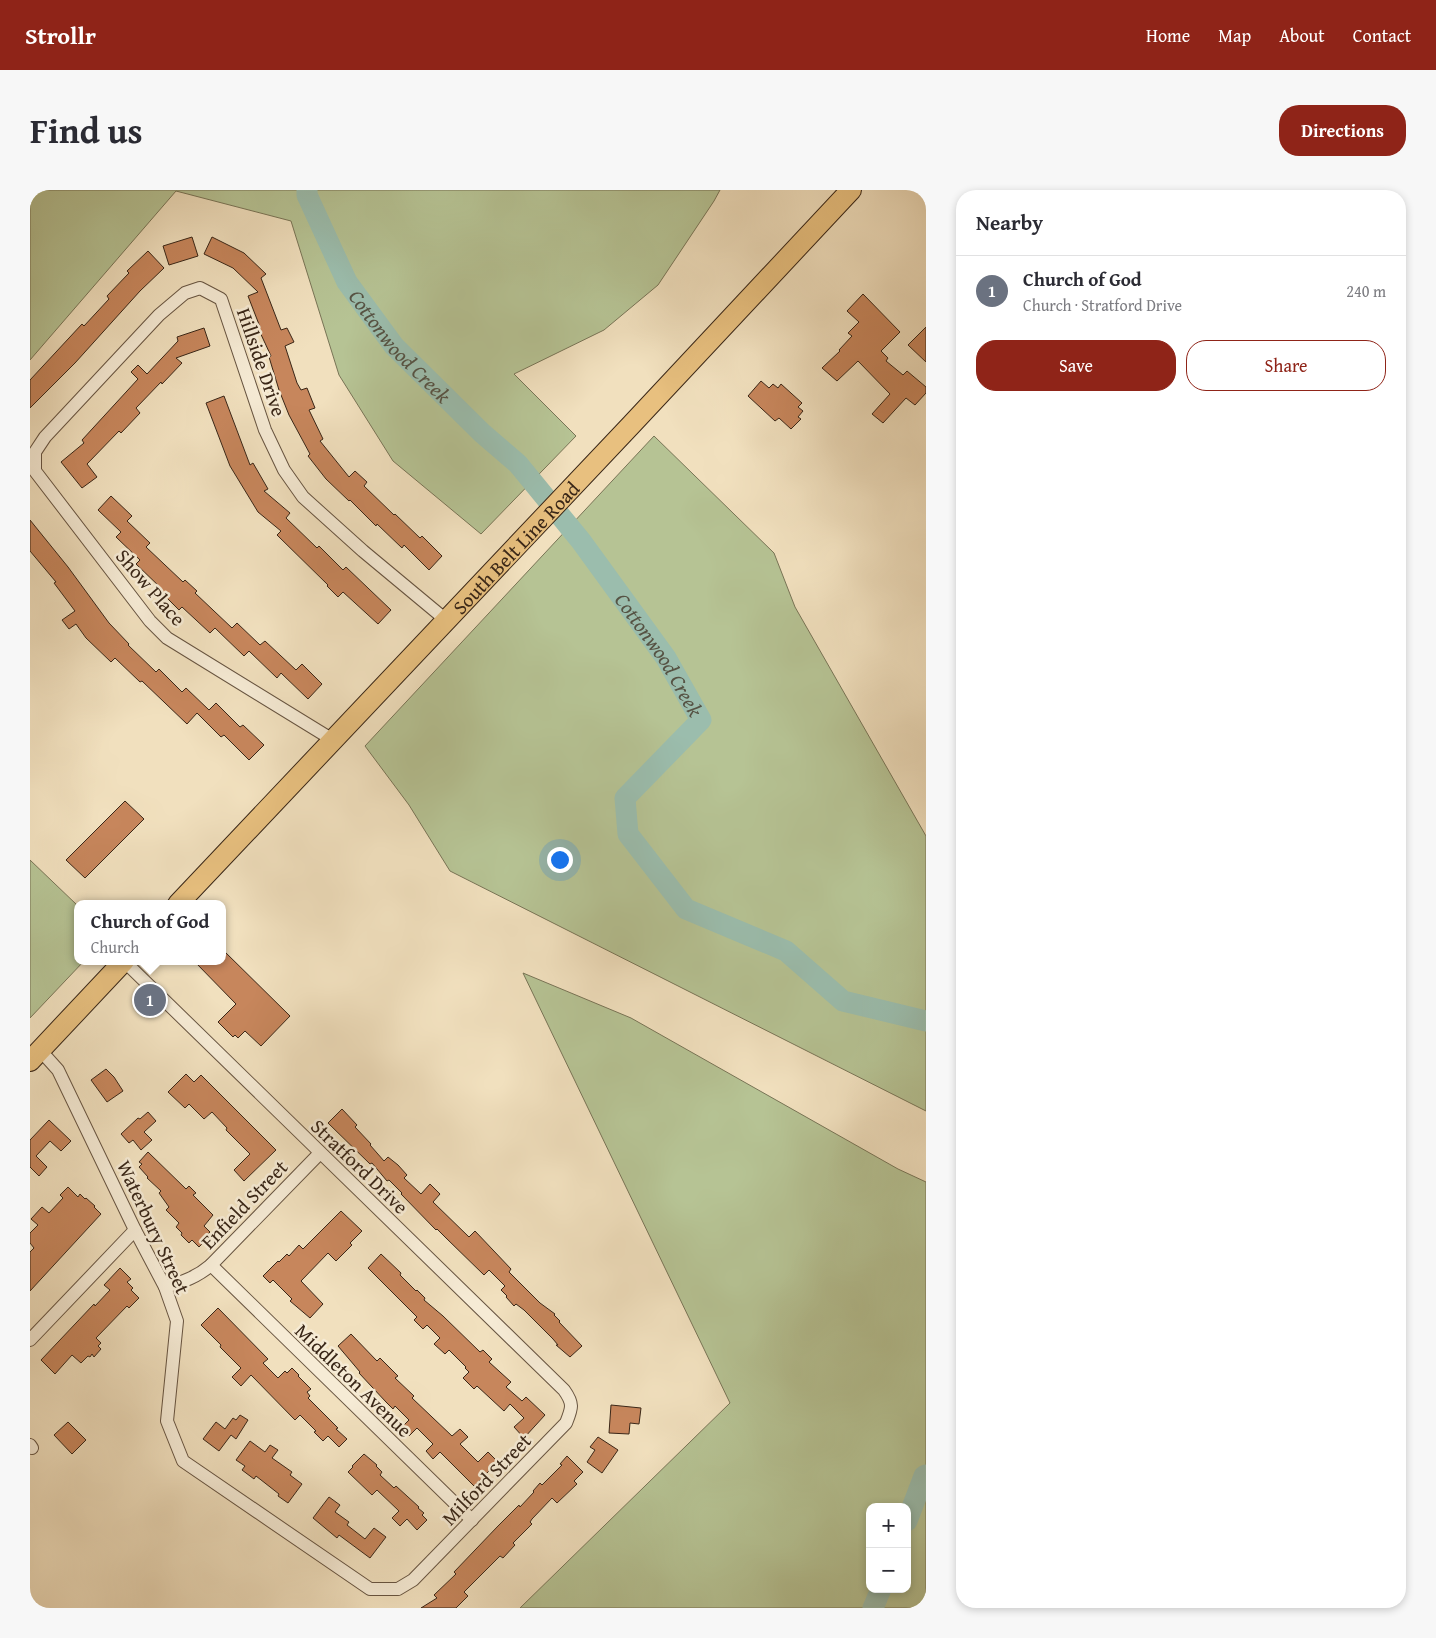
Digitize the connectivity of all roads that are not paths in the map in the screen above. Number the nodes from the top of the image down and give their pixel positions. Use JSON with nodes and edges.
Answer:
{"nodes":[{"id":1,"x":851,"y":190,"type":"edge"},
{"id":2,"x":35,"y":452,"type":"joint"},
{"id":3,"x":446,"y":620,"type":"junction"},
{"id":4,"x":333,"y":740,"type":"junction"},
{"id":5,"x":182,"y":900,"type":"edge"},
{"id":6,"x":120,"y":965,"type":"edge"},
{"id":7,"x":128,"y":965,"type":"edge"},
{"id":8,"x":35,"y":1055,"type":"edge"},
{"id":9,"x":320,"y":1153,"type":"junction"},
{"id":10,"x":135,"y":1230,"type":"junction"},
{"id":11,"x":211,"y":1265,"type":"junction"},
{"id":12,"x":165,"y":1287,"type":"junction"},
{"id":13,"x":30,"y":1340,"type":"edge"},
{"id":14,"x":569,"y":1397,"type":"joint"},
{"id":15,"x":472,"y":1520,"type":"junction"},
{"id":16,"x":413,"y":1580,"type":"joint"}],
"edges":[{"from":1,"to":3,"type":"main road","name":"South Belt Line Road"},
{"from":2,"to":3,"type":"street","name":"Hillside Drive"},
{"from":2,"to":4,"type":"street","name":"Show Place"},
{"from":3,"to":4,"type":"main road","name":"South Belt Line Road"},
{"from":4,"to":5,"type":"main road","name":"South Belt Line Road"},
{"from":6,"to":8,"type":"main road"},
{"from":7,"to":9,"type":"street","name":"Stratford Drive"},
{"from":8,"to":10,"type":"street","name":"Waterbury Street"},
{"from":9,"to":11,"type":"street","name":"Enfield Street"},
{"from":9,"to":14,"type":"street","name":"Stratford Drive"},
{"from":10,"to":12,"type":"street","name":"Waterbury Street"},
{"from":10,"to":13,"type":"street"},
{"from":11,"to":12,"type":"street","name":"Enfield Street"},
{"from":11,"to":15,"type":"street","name":"Middleton Avenue"},
{"from":12,"to":16,"type":"street","name":"Waterbury Street"},
{"from":14,"to":15,"type":"street","name":"Milford Street"},
{"from":15,"to":16,"type":"street","name":"Milford Street"}]}
